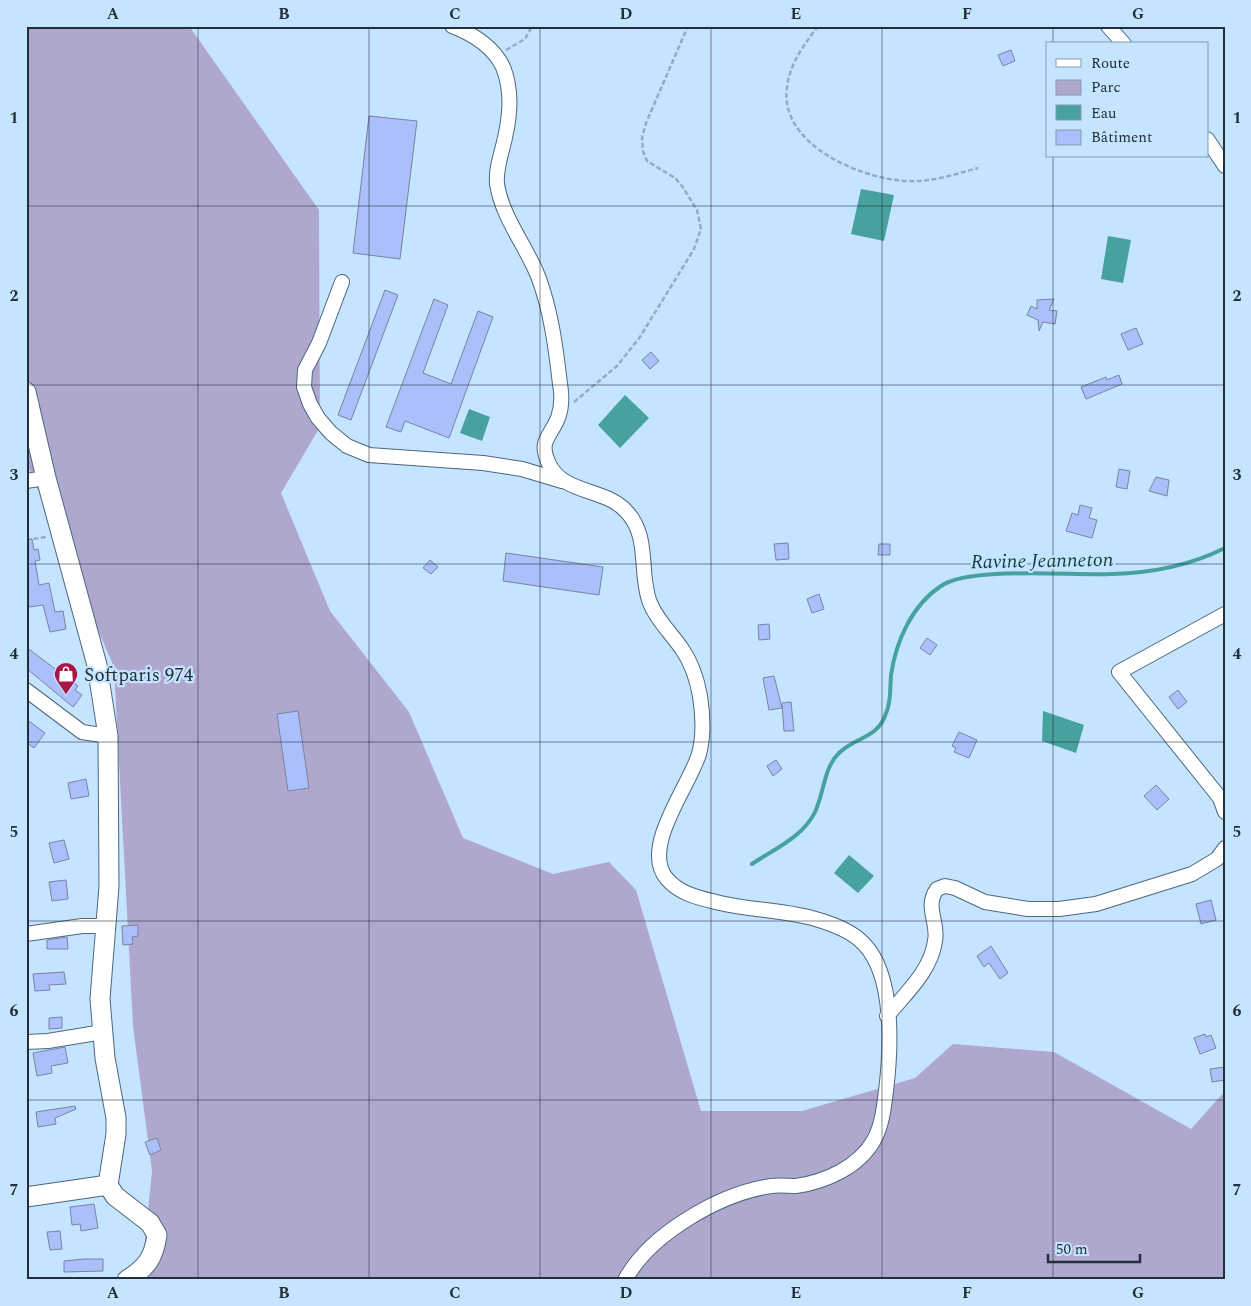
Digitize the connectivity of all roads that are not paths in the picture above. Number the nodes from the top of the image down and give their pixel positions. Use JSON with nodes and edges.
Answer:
{"nodes":[{"id":1,"x":452,"y":26,"type":"edge"},
{"id":2,"x":1108,"y":26,"type":"edge"},
{"id":3,"x":1122,"y":42,"type":"edge"},
{"id":4,"x":1208,"y":140,"type":"edge"},
{"id":5,"x":1225,"y":166,"type":"edge"},
{"id":6,"x":342,"y":282,"type":"dead end"},
{"id":7,"x":26,"y":392,"type":"edge"},
{"id":8,"x":46,"y":478,"type":"junction"},
{"id":9,"x":26,"y":481,"type":"edge"},
{"id":10,"x":562,"y":481,"type":"junction"},
{"id":11,"x":1225,"y":614,"type":"edge"},
{"id":12,"x":26,"y":690,"type":"edge"},
{"id":13,"x":108,"y":736,"type":"junction"},
{"id":14,"x":1222,"y":796,"type":"edge"},
{"id":15,"x":1225,"y":812,"type":"edge"},
{"id":16,"x":1225,"y":848,"type":"edge"},
{"id":17,"x":108,"y":926,"type":"junction"},
{"id":18,"x":26,"y":934,"type":"edge"},
{"id":19,"x":887,"y":1016,"type":"junction"},
{"id":20,"x":103,"y":1032,"type":"junction"},
{"id":21,"x":26,"y":1042,"type":"edge"},
{"id":22,"x":108,"y":1185,"type":"junction"},
{"id":23,"x":26,"y":1196,"type":"edge"},
{"id":24,"x":127,"y":1280,"type":"edge"},
{"id":25,"x":625,"y":1280,"type":"edge"}],
"edges":[{"from":1,"to":10,"type":"street"},
{"from":2,"to":3,"type":"street"},
{"from":4,"to":5,"type":"street"},
{"from":6,"to":10,"type":"street"},
{"from":7,"to":8,"type":"street"},
{"from":8,"to":9,"type":"street"},
{"from":8,"to":13,"type":"street"},
{"from":10,"to":19,"type":"street"},
{"from":11,"to":14,"type":"street"},
{"from":12,"to":13,"type":"street"},
{"from":13,"to":17,"type":"street"},
{"from":14,"to":15,"type":"street"},
{"from":16,"to":19,"type":"street"},
{"from":17,"to":18,"type":"street"},
{"from":17,"to":20,"type":"street"},
{"from":19,"to":25,"type":"street"},
{"from":20,"to":21,"type":"street"},
{"from":20,"to":22,"type":"street"},
{"from":22,"to":23,"type":"street"},
{"from":22,"to":24,"type":"street"}]}
